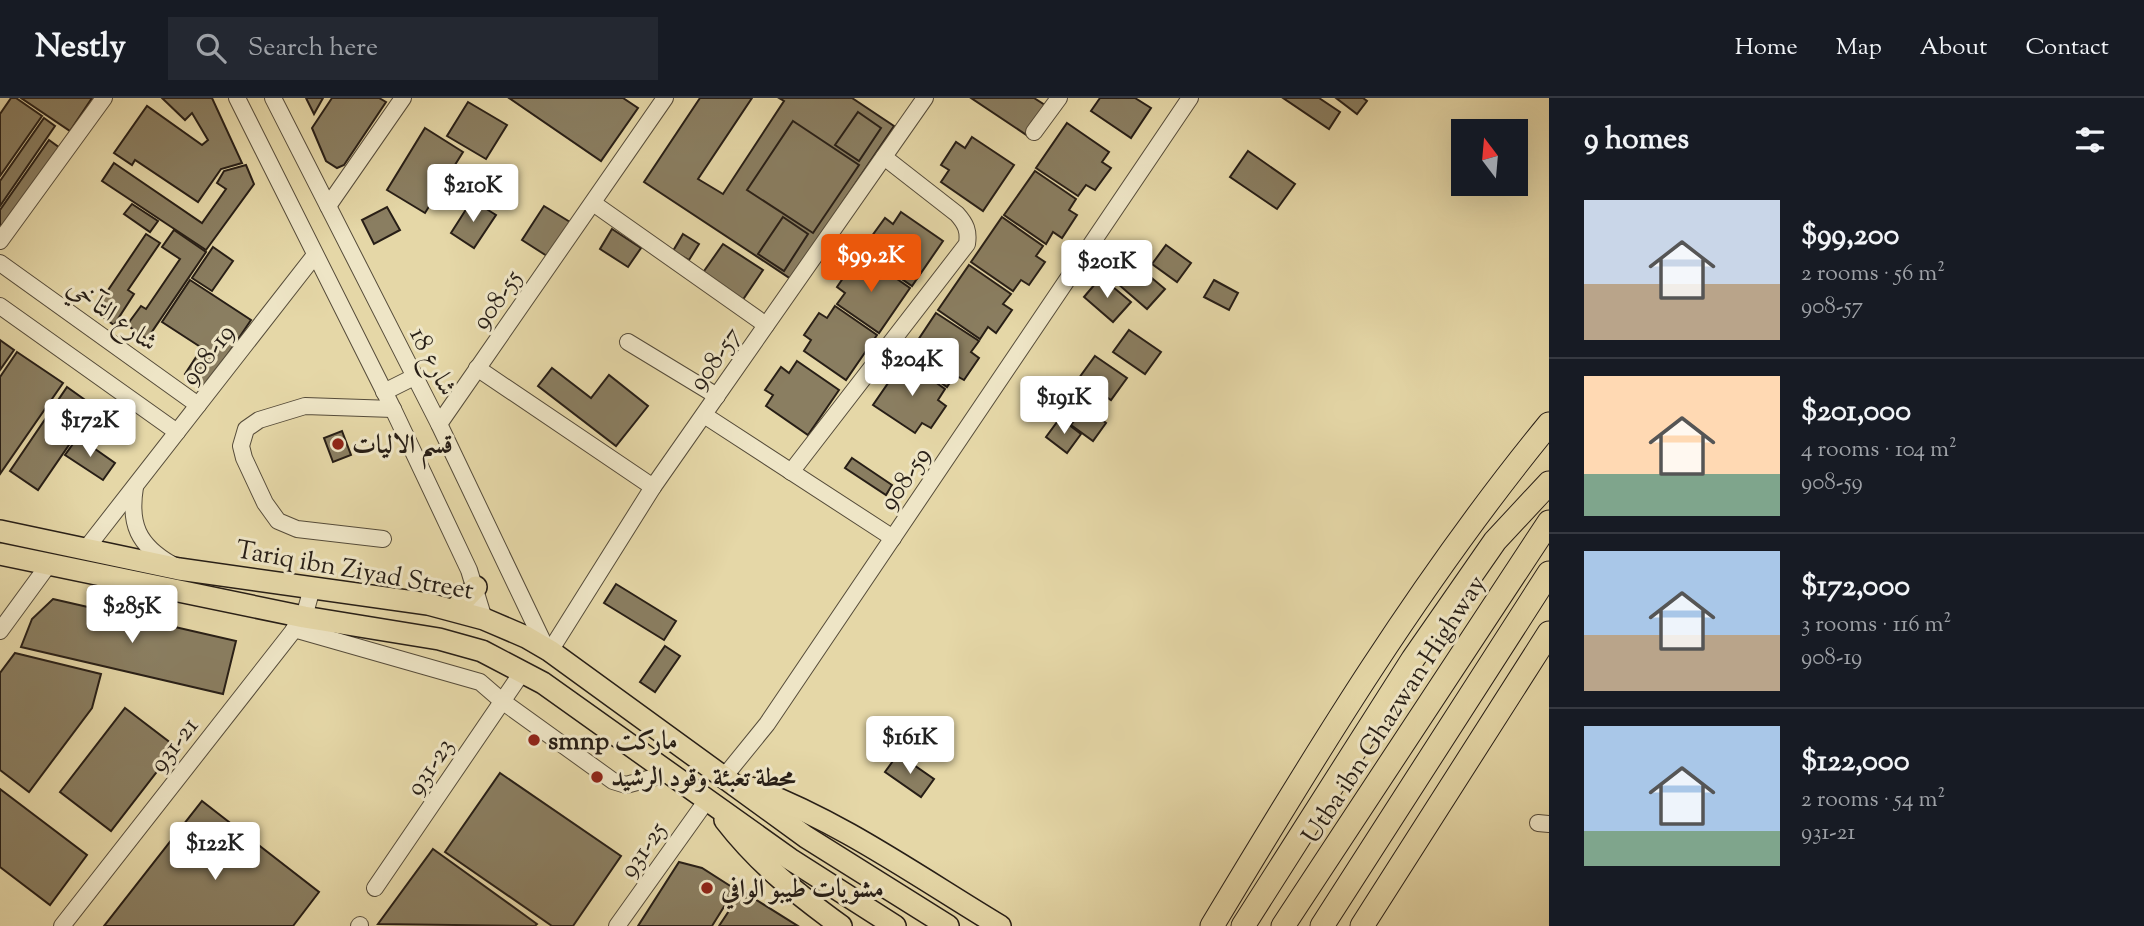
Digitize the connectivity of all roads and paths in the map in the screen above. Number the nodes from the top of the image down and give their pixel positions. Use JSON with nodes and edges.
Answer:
{"nodes":[{"id":1,"x":104,"y":98,"type":"edge"},
{"id":2,"x":237,"y":98,"type":"edge"},
{"id":3,"x":273,"y":98,"type":"edge"},
{"id":4,"x":403,"y":98,"type":"edge"},
{"id":5,"x":665,"y":98,"type":"edge"},
{"id":6,"x":925,"y":98,"type":"edge"},
{"id":7,"x":1059,"y":98,"type":"edge"},
{"id":8,"x":1190,"y":98,"type":"edge"},
{"id":9,"x":1034,"y":132,"type":"dead end"},
{"id":10,"x":884,"y":157,"type":"junction"},
{"id":11,"x":593,"y":203,"type":"junction"},
{"id":12,"x":328,"y":206,"type":"junction"},
{"id":13,"x":0,"y":241,"type":"edge"},
{"id":14,"x":315,"y":255,"type":"junction"},
{"id":15,"x":0,"y":263,"type":"edge"},
{"id":16,"x":0,"y":306,"type":"edge"},
{"id":17,"x":766,"y":325,"type":"junction"},
{"id":18,"x":628,"y":342,"type":"dead end"},
{"id":19,"x":477,"y":369,"type":"junction"},
{"id":20,"x":414,"y":376,"type":"junction"},
{"id":21,"x":384,"y":392,"type":"junction"},
{"id":22,"x":717,"y":396,"type":"junction"},
{"id":23,"x":198,"y":404,"type":"junction"},
{"id":24,"x":393,"y":409,"type":"junction"},
{"id":25,"x":704,"y":415,"type":"junction"},
{"id":26,"x":439,"y":424,"type":"junction"},
{"id":27,"x":1549,"y":424,"type":"edge"},
{"id":28,"x":177,"y":432,"type":"junction"},
{"id":29,"x":791,"y":472,"type":"junction"},
{"id":30,"x":1549,"y":483,"type":"edge"},
{"id":31,"x":135,"y":486,"type":"junction"},
{"id":32,"x":653,"y":487,"type":"junction"},
{"id":33,"x":1549,"y":522,"type":"edge"},
{"id":34,"x":0,"y":531,"type":"edge"},
{"id":35,"x":893,"y":538,"type":"junction"},
{"id":36,"x":383,"y":539,"type":"dead end"},
{"id":37,"x":85,"y":550,"type":"junction"},
{"id":38,"x":0,"y":554,"type":"edge"},
{"id":39,"x":49,"y":565,"type":"junction"},
{"id":40,"x":179,"y":569,"type":"junction"},
{"id":41,"x":1549,"y":573,"type":"edge"},
{"id":42,"x":475,"y":587,"type":"junction"},
{"id":43,"x":312,"y":588,"type":"junction"},
{"id":44,"x":454,"y":610,"type":"junction"},
{"id":45,"x":484,"y":619,"type":"junction"},
{"id":46,"x":299,"y":623,"type":"junction"},
{"id":47,"x":0,"y":631,"type":"edge"},
{"id":48,"x":1549,"y":633,"type":"edge"},
{"id":49,"x":548,"y":649,"type":"junction"},
{"id":50,"x":523,"y":671,"type":"junction"},
{"id":51,"x":502,"y":701,"type":"junction"},
{"id":52,"x":670,"y":773,"type":"junction"},
{"id":53,"x":726,"y":778,"type":"junction"},
{"id":54,"x":709,"y":801,"type":"junction"},
{"id":55,"x":375,"y":888,"type":"dead end"},
{"id":56,"x":62,"y":926,"type":"edge"},
{"id":57,"x":617,"y":926,"type":"edge"},
{"id":58,"x":840,"y":926,"type":"edge"},
{"id":59,"x":895,"y":926,"type":"edge"},
{"id":60,"x":948,"y":926,"type":"edge"},
{"id":61,"x":1000,"y":926,"type":"edge"},
{"id":62,"x":1212,"y":926,"type":"edge"},
{"id":63,"x":1242,"y":926,"type":"edge"},
{"id":64,"x":1283,"y":926,"type":"edge"},
{"id":65,"x":1322,"y":926,"type":"edge"},
{"id":66,"x":1362,"y":926,"type":"edge"}],
"edges":[{"from":1,"to":13,"type":"street"},
{"from":2,"to":14,"type":"street"},
{"from":3,"to":12,"type":"street","name":"شارع 18"},
{"from":4,"to":12,"type":"street"},
{"from":5,"to":11,"type":"street","name":"908-55"},
{"from":6,"to":10,"type":"street","name":"908-57"},
{"from":7,"to":9,"type":"street"},
{"from":8,"to":35,"type":"street","name":"908-59"},
{"from":10,"to":17,"type":"street","name":"908-57"},
{"from":10,"to":29,"type":"street"},
{"from":11,"to":17,"type":"street"},
{"from":11,"to":19,"type":"street","name":"908-55"},
{"from":12,"to":20,"type":"street","name":"شارع 18"},
{"from":14,"to":21,"type":"street"},
{"from":14,"to":23,"type":"street","name":"908-19"},
{"from":15,"to":23,"type":"street","name":"شارع التآخي"},
{"from":16,"to":28,"type":"street"},
{"from":17,"to":22,"type":"street","name":"908-57"},
{"from":18,"to":22,"type":"street"},
{"from":19,"to":26,"type":"street","name":"908-55"},
{"from":19,"to":32,"type":"street"},
{"from":20,"to":21,"type":"street"},
{"from":20,"to":26,"type":"street","name":"شارع 18"},
{"from":21,"to":24,"type":"street"},
{"from":22,"to":25,"type":"street","name":"908-57"},
{"from":23,"to":28,"type":"street","name":"908-19"},
{"from":24,"to":36,"type":"street"},
{"from":24,"to":42,"type":"street"},
{"from":25,"to":29,"type":"street"},
{"from":25,"to":32,"type":"street","name":"908-57"},
{"from":26,"to":49,"type":"street","name":"شارع 18"},
{"from":27,"to":62,"type":"highway"},
{"from":28,"to":31,"type":"street","name":"908-19"},
{"from":29,"to":35,"type":"street"},
{"from":30,"to":63,"type":"highway"},
{"from":31,"to":37,"type":"street","name":"908-19"},
{"from":31,"to":40,"type":"street"},
{"from":32,"to":49,"type":"street","name":"908-57"},
{"from":33,"to":64,"type":"highway","name":"Utba ibn Ghazwan Highway"},
{"from":34,"to":37,"type":"main road","name":"Tariq ibn Ziyad Street"},
{"from":35,"to":53,"type":"street","name":"908-59"},
{"from":37,"to":40,"type":"main road","name":"Tariq ibn Ziyad Street"},
{"from":38,"to":39,"type":"main road","name":"Tariq ibn Ziyad Street"},
{"from":39,"to":46,"type":"main road","name":"Tariq ibn Ziyad Street"},
{"from":39,"to":47,"type":"street"},
{"from":40,"to":43,"type":"main road","name":"Tariq ibn Ziyad Street"},
{"from":41,"to":65,"type":"highway"},
{"from":42,"to":44,"type":"main road"},
{"from":42,"to":45,"type":"street"},
{"from":43,"to":44,"type":"main road","name":"Tariq ibn Ziyad Street"},
{"from":43,"to":46,"type":"street","name":"931-21"},
{"from":44,"to":45,"type":"main road","name":"Tariq ibn Ziyad Street"},
{"from":45,"to":49,"type":"main road","name":"Tariq ibn Ziyad Street"},
{"from":46,"to":50,"type":"main road","name":"Tariq ibn Ziyad Street"},
{"from":46,"to":51,"type":"street"},
{"from":46,"to":56,"type":"street","name":"931-21"},
{"from":48,"to":66,"type":"highway"},
{"from":49,"to":53,"type":"main road","name":"Tariq ibn Ziyad Street"},
{"from":50,"to":51,"type":"street","name":"931-23"},
{"from":50,"to":52,"type":"main road","name":"Tariq ibn Ziyad Street"},
{"from":51,"to":52,"type":"street"},
{"from":51,"to":55,"type":"street","name":"931-23"},
{"from":52,"to":54,"type":"main road","name":"Tariq ibn Ziyad Street"},
{"from":53,"to":60,"type":"main road","name":"Tariq ibn Ziyad Street"},
{"from":53,"to":61,"type":"main road"},
{"from":54,"to":57,"type":"street","name":"931-25"},
{"from":54,"to":58,"type":"main road"},
{"from":54,"to":59,"type":"main road","name":"Tariq ibn Ziyad Street"}]}
